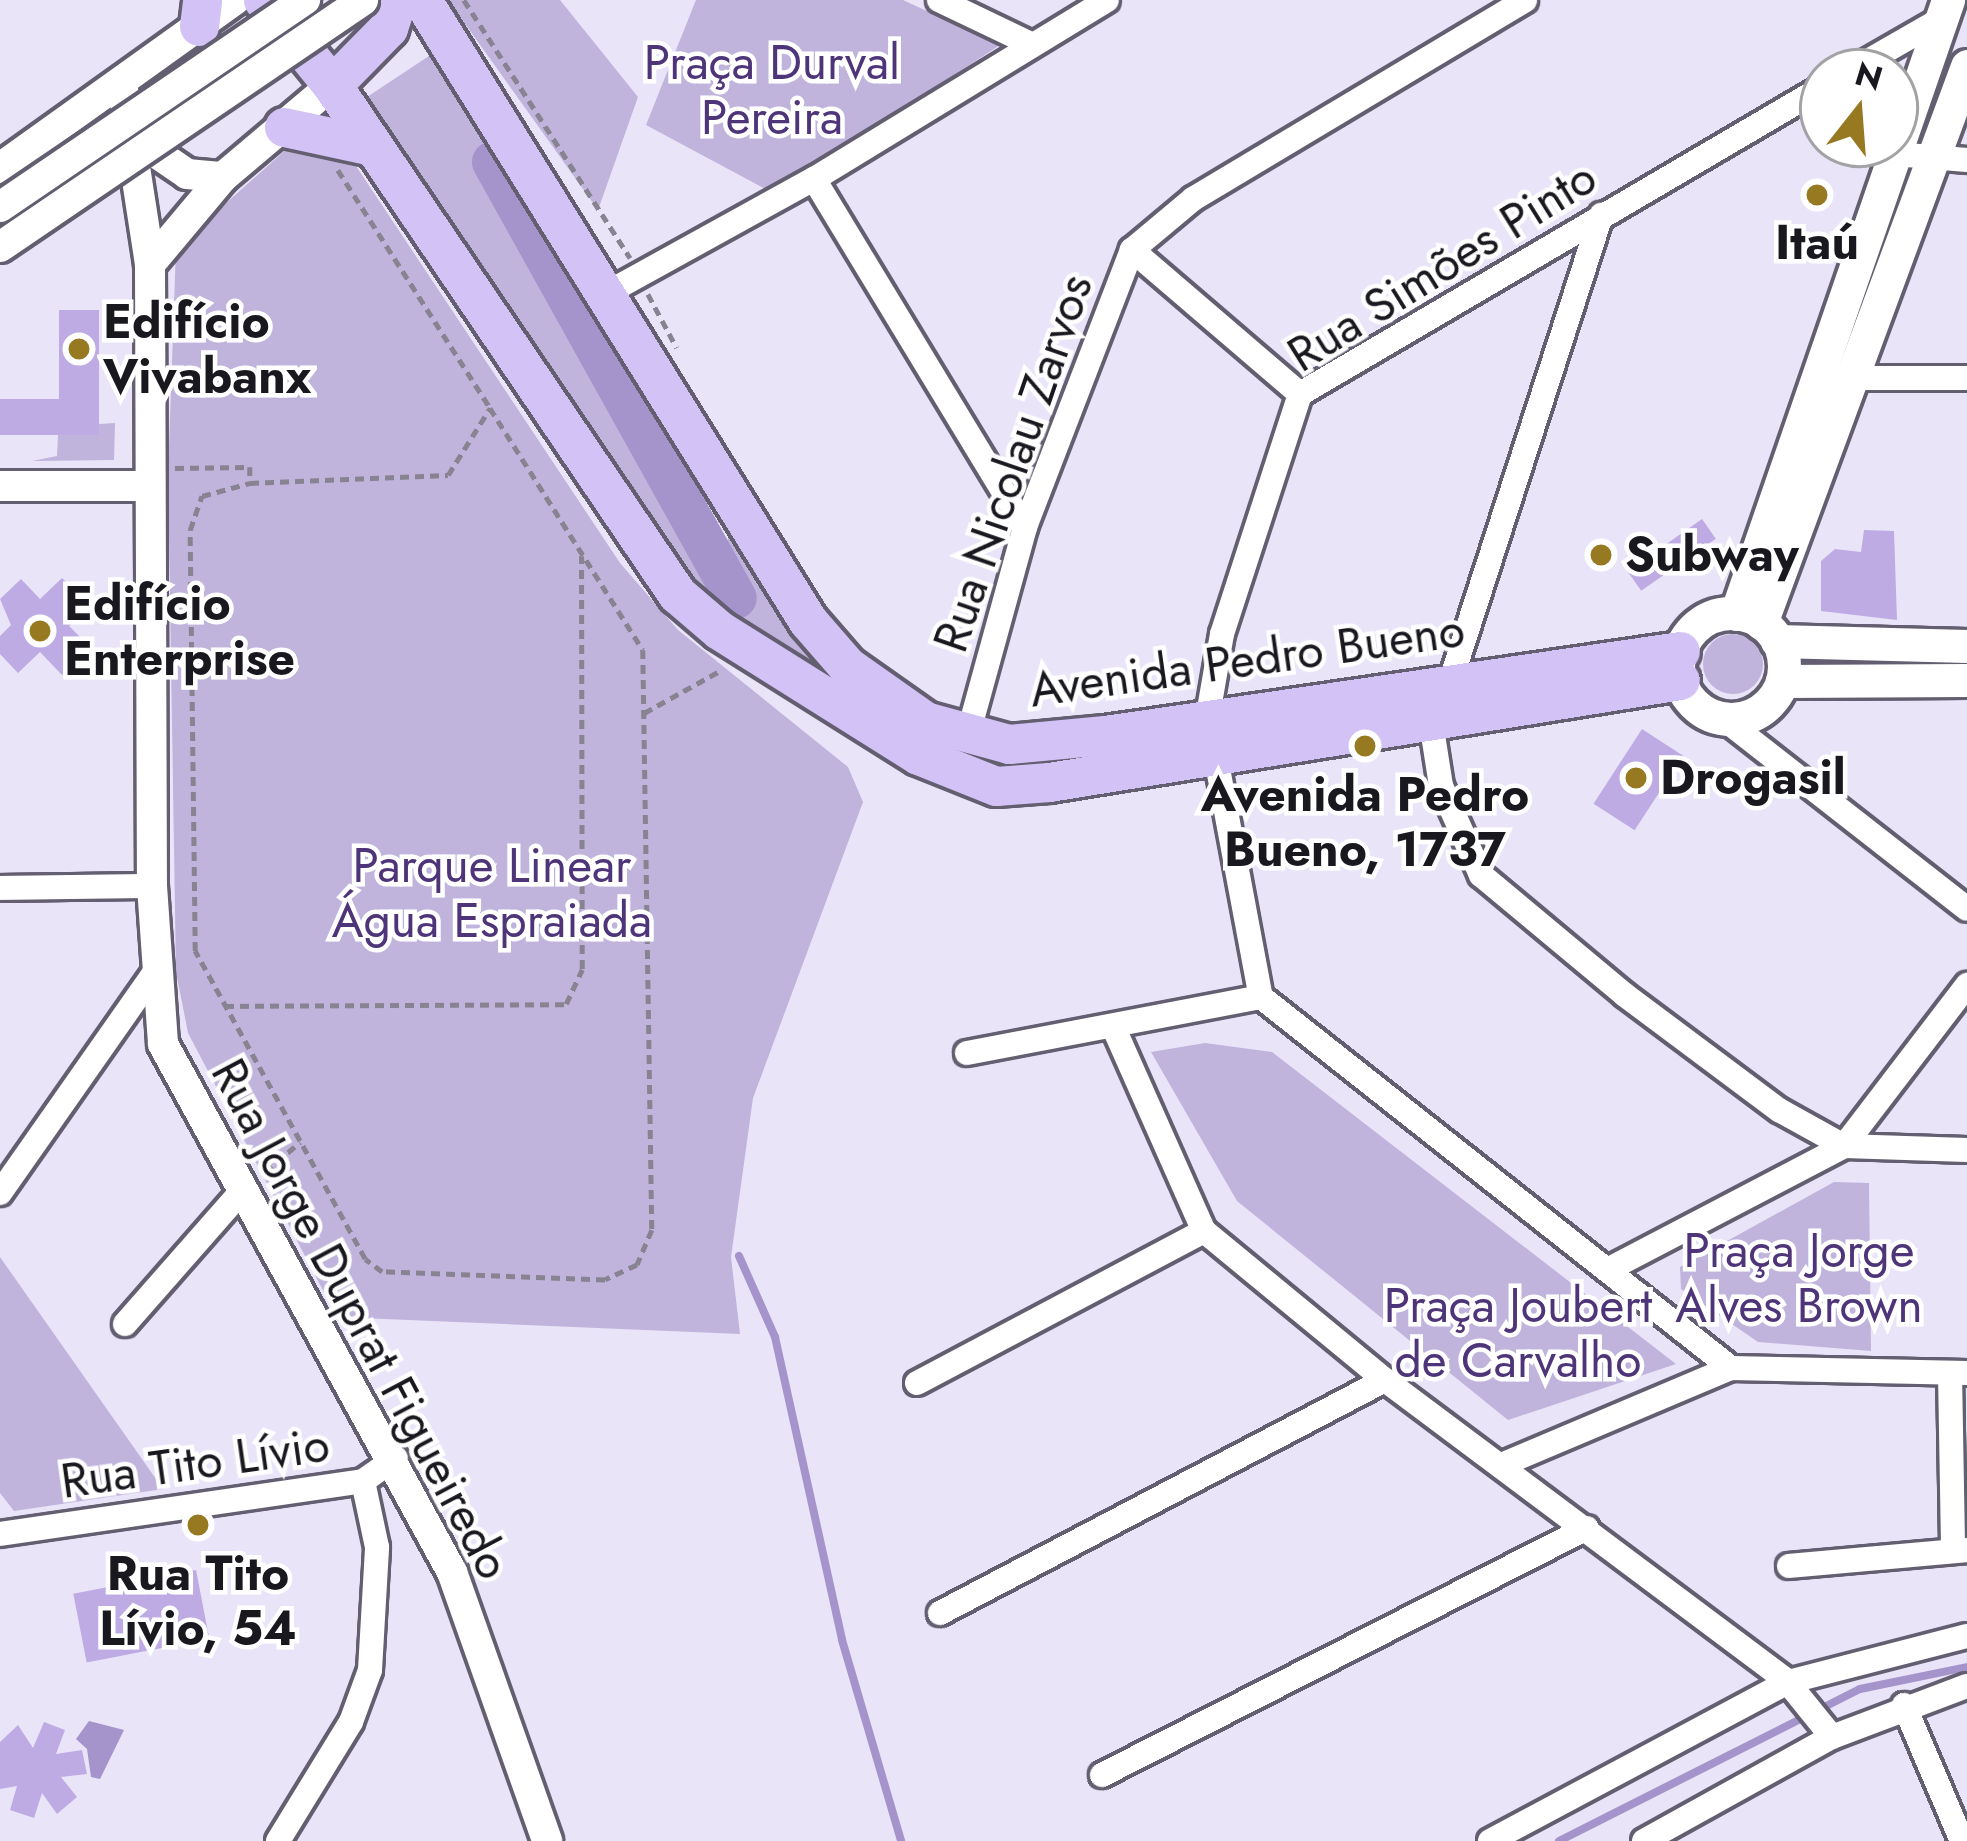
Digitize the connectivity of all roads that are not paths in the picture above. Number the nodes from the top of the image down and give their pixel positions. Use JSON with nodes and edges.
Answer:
{"nodes":[{"id":1,"x":235,"y":0,"type":"edge"},
{"id":2,"x":263,"y":0,"type":"edge"},
{"id":3,"x":305,"y":0,"type":"edge"},
{"id":4,"x":363,"y":0,"type":"edge"},
{"id":5,"x":398,"y":0,"type":"edge"},
{"id":6,"x":422,"y":0,"type":"edge"},
{"id":7,"x":939,"y":0,"type":"edge"},
{"id":8,"x":1107,"y":0,"type":"edge"},
{"id":9,"x":1525,"y":0,"type":"edge"},
{"id":10,"x":1945,"y":10,"type":"edge"},
{"id":11,"x":201,"y":13,"type":"edge"},
{"id":12,"x":1031,"y":44,"type":"junction"},
{"id":13,"x":1887,"y":48,"type":"edge"},
{"id":14,"x":1967,"y":66,"type":"edge"},
{"id":15,"x":122,"y":83,"type":"junction"},
{"id":16,"x":1919,"y":85,"type":"edge"},
{"id":17,"x":332,"y":86,"type":"junction"},
{"id":18,"x":1799,"y":101,"type":"edge"},
{"id":19,"x":284,"y":128,"type":"junction"},
{"id":20,"x":133,"y":137,"type":"junction"},
{"id":21,"x":373,"y":146,"type":"junction"},
{"id":22,"x":1919,"y":156,"type":"edge"},
{"id":23,"x":1951,"y":159,"type":"edge"},
{"id":24,"x":0,"y":168,"type":"edge"},
{"id":25,"x":1891,"y":168,"type":"edge"},
{"id":26,"x":223,"y":178,"type":"junction"},
{"id":27,"x":814,"y":179,"type":"junction"},
{"id":28,"x":0,"y":207,"type":"edge"},
{"id":29,"x":1601,"y":215,"type":"junction"},
{"id":30,"x":0,"y":247,"type":"edge"},
{"id":31,"x":1132,"y":250,"type":"junction"},
{"id":32,"x":150,"y":264,"type":"junction"},
{"id":33,"x":609,"y":292,"type":"junction"},
{"id":34,"x":1852,"y":377,"type":"junction"},
{"id":35,"x":1967,"y":378,"type":"edge"},
{"id":36,"x":1300,"y":394,"type":"junction"},
{"id":37,"x":156,"y":477,"type":"junction"},
{"id":38,"x":0,"y":486,"type":"edge"},
{"id":39,"x":1024,"y":527,"type":"junction"},
{"id":40,"x":1758,"y":626,"type":"junction"},
{"id":41,"x":1967,"y":646,"type":"edge"},
{"id":42,"x":1680,"y":666,"type":"junction"},
{"id":43,"x":1967,"y":680,"type":"edge"},
{"id":44,"x":1782,"y":681,"type":"junction"},
{"id":45,"x":1450,"y":682,"type":"junction"},
{"id":46,"x":1208,"y":715,"type":"junction"},
{"id":47,"x":1737,"y":717,"type":"junction"},
{"id":48,"x":1431,"y":722,"type":"junction"},
{"id":49,"x":967,"y":737,"type":"junction"},
{"id":50,"x":1216,"y":757,"type":"junction"},
{"id":51,"x":152,"y":886,"type":"junction"},
{"id":52,"x":0,"y":888,"type":"edge"},
{"id":53,"x":1967,"y":909,"type":"edge"},
{"id":54,"x":154,"y":973,"type":"junction"},
{"id":55,"x":1967,"y":985,"type":"edge"},
{"id":56,"x":1261,"y":997,"type":"junction"},
{"id":57,"x":1113,"y":1026,"type":"junction"},
{"id":58,"x":967,"y":1053,"type":"dead end"},
{"id":59,"x":1844,"y":1146,"type":"junction"},
{"id":60,"x":1967,"y":1150,"type":"edge"},
{"id":61,"x":242,"y":1191,"type":"junction"},
{"id":62,"x":0,"y":1193,"type":"edge"},
{"id":63,"x":1204,"y":1231,"type":"junction"},
{"id":64,"x":1611,"y":1268,"type":"junction"},
{"id":65,"x":125,"y":1324,"type":"dead end"},
{"id":66,"x":1731,"y":1368,"type":"junction"},
{"id":67,"x":1959,"y":1373,"type":"edge"},
{"id":68,"x":1385,"y":1380,"type":"junction"},
{"id":69,"x":917,"y":1383,"type":"dead end"},
{"id":70,"x":395,"y":1458,"type":"junction"},
{"id":71,"x":1506,"y":1463,"type":"junction"},
{"id":72,"x":363,"y":1481,"type":"junction"},
{"id":73,"x":1587,"y":1528,"type":"junction"},
{"id":74,"x":0,"y":1534,"type":"edge"},
{"id":75,"x":1960,"y":1550,"type":"edge"},
{"id":76,"x":1789,"y":1566,"type":"dead end"},
{"id":77,"x":940,"y":1613,"type":"dead end"},
{"id":78,"x":1967,"y":1636,"type":"edge"},
{"id":79,"x":1967,"y":1686,"type":"edge"},
{"id":80,"x":1798,"y":1692,"type":"junction"},
{"id":81,"x":1904,"y":1705,"type":"junction"},
{"id":82,"x":1829,"y":1731,"type":"junction"},
{"id":83,"x":1102,"y":1775,"type":"dead end"},
{"id":84,"x":1688,"y":1830,"type":"edge"},
{"id":85,"x":278,"y":1841,"type":"edge"},
{"id":86,"x":547,"y":1841,"type":"edge"},
{"id":87,"x":1490,"y":1841,"type":"edge"},
{"id":88,"x":1644,"y":1841,"type":"edge"},
{"id":89,"x":1961,"y":1841,"type":"edge"}],
"edges":[{"from":1,"to":11,"type":"street"},
{"from":2,"to":17,"type":"main road","name":"Avenida Pedro Bueno"},
{"from":3,"to":28,"type":"street","bridge":true},
{"from":4,"to":30,"type":"street","bridge":true},
{"from":5,"to":17,"type":"main road"},
{"from":6,"to":33,"type":"main road","name":"Avenida Pedro Bueno"},
{"from":7,"to":12,"type":"street"},
{"from":8,"to":12,"type":"street"},
{"from":9,"to":31,"type":"street","name":"Rua Nicolau Zarvos"},
{"from":10,"to":13,"type":"street"},
{"from":10,"to":16,"type":"main road"},
{"from":11,"to":15,"type":"street"},
{"from":12,"to":27,"type":"street"},
{"from":14,"to":23,"type":"main road"},
{"from":15,"to":20,"type":"street","name":"Rua Jorge Duprat Figueiredo"},
{"from":15,"to":24,"type":"street"},
{"from":17,"to":19,"type":"street"},
{"from":17,"to":21,"type":"main road","name":"Avenida Pedro Bueno"},
{"from":18,"to":29,"type":"street","name":"Rua Simões Pinto"},
{"from":19,"to":21,"type":"main road"},
{"from":19,"to":26,"type":"street"},
{"from":20,"to":26,"type":"street"},
{"from":20,"to":32,"type":"street","name":"Rua Jorge Duprat Figueiredo"},
{"from":21,"to":50,"type":"main road","name":"Avenida Pedro Bueno"},
{"from":22,"to":23,"type":"street"},
{"from":23,"to":34,"type":"main road"},
{"from":25,"to":40,"type":"main road"},
{"from":26,"to":32,"type":"street"},
{"from":27,"to":33,"type":"street"},
{"from":27,"to":39,"type":"street"},
{"from":29,"to":36,"type":"street","name":"Rua Simões Pinto"},
{"from":29,"to":45,"type":"street"},
{"from":31,"to":36,"type":"street"},
{"from":31,"to":39,"type":"street","name":"Rua Nicolau Zarvos"},
{"from":32,"to":37,"type":"street","name":"Rua Jorge Duprat Figueiredo"},
{"from":33,"to":49,"type":"main road","name":"Avenida Pedro Bueno"},
{"from":34,"to":35,"type":"street"},
{"from":34,"to":40,"type":"main road"},
{"from":36,"to":46,"type":"street","name":"Rua Simões Pinto"},
{"from":37,"to":38,"type":"street"},
{"from":37,"to":51,"type":"street","name":"Rua Jorge Duprat Figueiredo"},
{"from":39,"to":49,"type":"street","name":"Rua Nicolau Zarvos"},
{"from":40,"to":41,"type":"main road"},
{"from":40,"to":42,"type":"main road"},
{"from":40,"to":44,"type":"main road"},
{"from":42,"to":45,"type":"main road","name":"Avenida Pedro Bueno"},
{"from":42,"to":47,"type":"main road"},
{"from":42,"to":48,"type":"main road","name":"Avenida Pedro Bueno"},
{"from":43,"to":44,"type":"main road"},
{"from":44,"to":47,"type":"main road"},
{"from":45,"to":46,"type":"main road","name":"Avenida Pedro Bueno"},
{"from":46,"to":49,"type":"main road","name":"Avenida Pedro Bueno"},
{"from":46,"to":50,"type":"street","name":"Rua Simões Pinto"},
{"from":47,"to":53,"type":"street"},
{"from":48,"to":50,"type":"main road","name":"Avenida Pedro Bueno"},
{"from":48,"to":59,"type":"street"},
{"from":50,"to":56,"type":"street","name":"Rua Simões Pinto"},
{"from":51,"to":52,"type":"street"},
{"from":51,"to":54,"type":"street","name":"Rua Jorge Duprat Figueiredo"},
{"from":54,"to":61,"type":"street","name":"Rua Jorge Duprat Figueiredo"},
{"from":54,"to":62,"type":"street"},
{"from":55,"to":59,"type":"street"},
{"from":56,"to":57,"type":"street"},
{"from":56,"to":64,"type":"street"},
{"from":57,"to":58,"type":"street"},
{"from":57,"to":63,"type":"street"},
{"from":59,"to":60,"type":"street"},
{"from":59,"to":64,"type":"street"},
{"from":61,"to":65,"type":"street"},
{"from":61,"to":70,"type":"street","name":"Rua Jorge Duprat Figueiredo"},
{"from":63,"to":68,"type":"street"},
{"from":63,"to":69,"type":"street"},
{"from":64,"to":66,"type":"street"},
{"from":66,"to":67,"type":"street"},
{"from":66,"to":71,"type":"street"},
{"from":67,"to":75,"type":"street"},
{"from":68,"to":71,"type":"street"},
{"from":68,"to":77,"type":"street"},
{"from":70,"to":72,"type":"street","name":"Rua Tito Lívio"},
{"from":70,"to":86,"type":"street","name":"Rua Jorge Duprat Figueiredo"},
{"from":71,"to":73,"type":"street"},
{"from":72,"to":74,"type":"street","name":"Rua Tito Lívio"},
{"from":72,"to":85,"type":"street"},
{"from":73,"to":80,"type":"street"},
{"from":73,"to":83,"type":"street"},
{"from":75,"to":76,"type":"street"},
{"from":78,"to":80,"type":"street"},
{"from":79,"to":81,"type":"street"},
{"from":80,"to":82,"type":"street"},
{"from":80,"to":87,"type":"street"},
{"from":81,"to":82,"type":"street"},
{"from":81,"to":89,"type":"street"},
{"from":82,"to":84,"type":"street"},
{"from":84,"to":88,"type":"street"}]}
